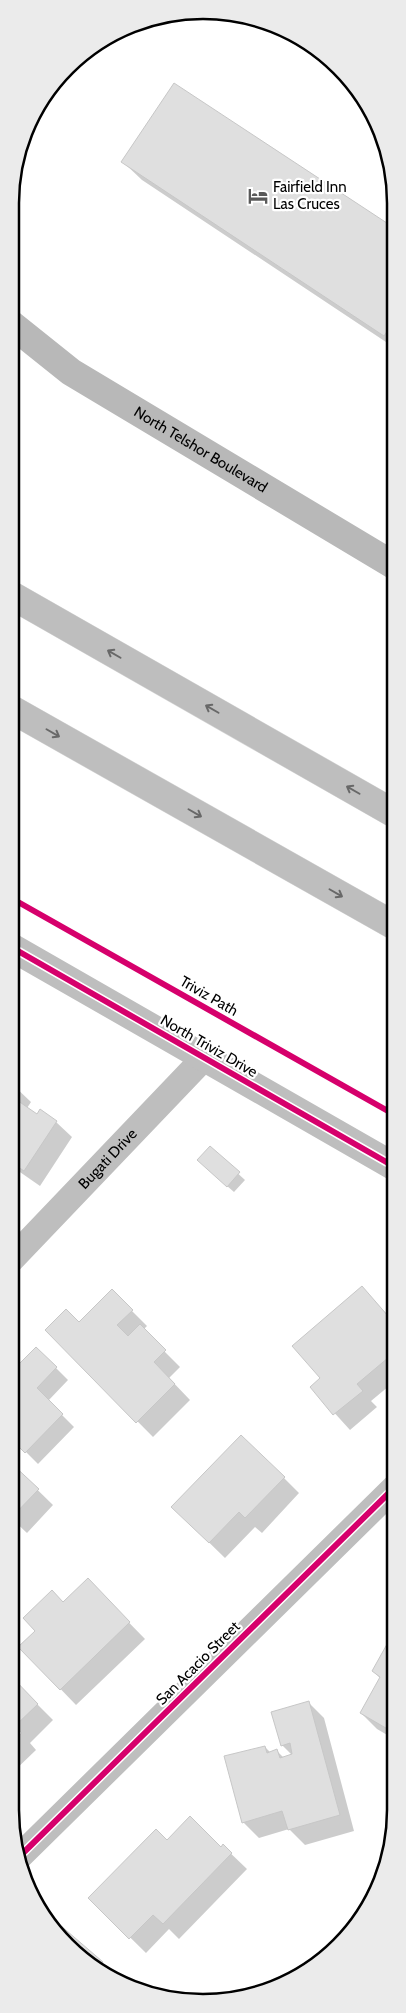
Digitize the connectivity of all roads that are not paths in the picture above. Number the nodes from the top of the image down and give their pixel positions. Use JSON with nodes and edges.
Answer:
{"nodes":[{"id":1,"x":19,"y":330,"type":"edge"},
{"id":2,"x":387,"y":561,"type":"edge"},
{"id":3,"x":19,"y":600,"type":"edge"},
{"id":4,"x":19,"y":714,"type":"edge"},
{"id":5,"x":387,"y":809,"type":"edge"},
{"id":6,"x":387,"y":921,"type":"edge"},
{"id":7,"x":19,"y":952,"type":"edge"},
{"id":8,"x":204,"y":1058,"type":"junction"},
{"id":9,"x":387,"y":1162,"type":"edge"},
{"id":10,"x":19,"y":1251,"type":"edge"},
{"id":11,"x":387,"y":1495,"type":"edge"},
{"id":12,"x":24,"y":1852,"type":"edge"}],
"edges":[{"from":1,"to":2,"type":"main road","name":"North Telshor Boulevard"},
{"from":5,"to":3,"type":"main road","one_way":true},
{"from":4,"to":6,"type":"main road","one_way":true},
{"from":7,"to":8,"type":"main road","name":"North Triviz Drive"},
{"from":8,"to":9,"type":"main road","name":"North Triviz Drive"},
{"from":8,"to":10,"type":"street","name":"Bugati Drive"},
{"from":11,"to":12,"type":"street","name":"San Acacio Street"}]}
